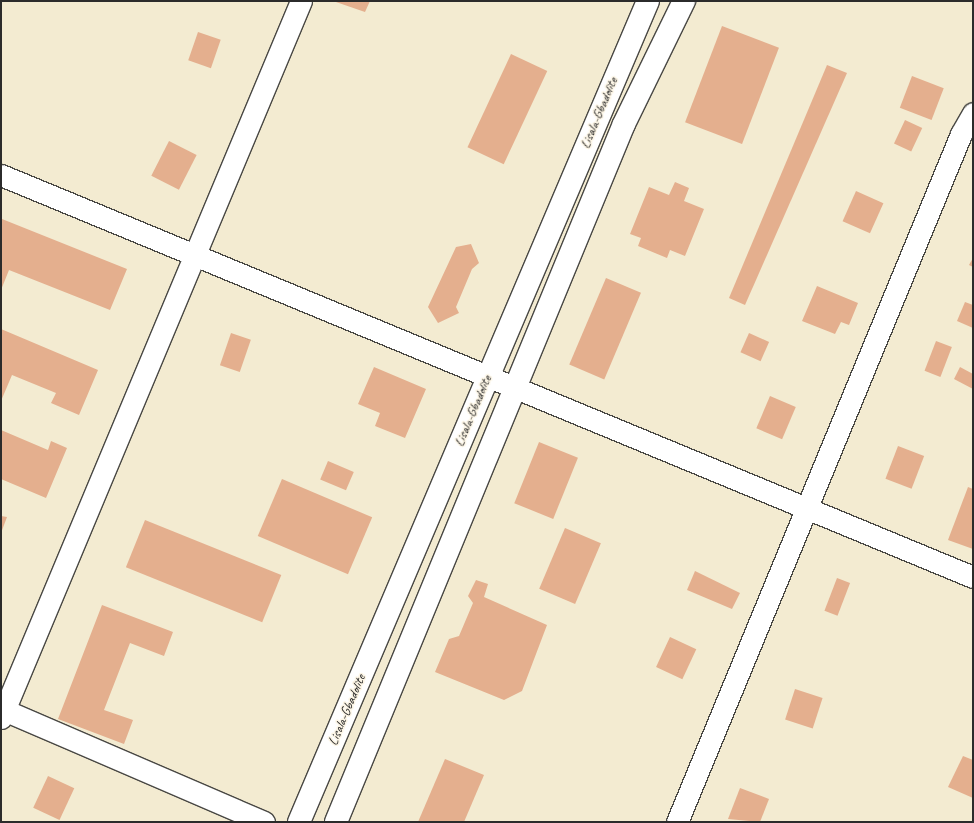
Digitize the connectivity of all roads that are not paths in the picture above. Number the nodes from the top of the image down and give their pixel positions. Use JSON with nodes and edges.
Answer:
{"nodes":[{"id":1,"x":301,"y":1,"type":"edge"},
{"id":2,"x":648,"y":1,"type":"edge"},
{"id":3,"x":684,"y":1,"type":"edge"},
{"id":4,"x":973,"y":114,"type":"edge"},
{"id":5,"x":597,"y":116,"type":"junction"},
{"id":6,"x":624,"y":124,"type":"junction"},
{"id":7,"x":1,"y":175,"type":"edge"},
{"id":8,"x":197,"y":256,"type":"junction"},
{"id":9,"x":488,"y":376,"type":"junction"},
{"id":10,"x":514,"y":387,"type":"junction"},
{"id":11,"x":808,"y":509,"type":"junction"},
{"id":12,"x":973,"y":577,"type":"edge"},
{"id":13,"x":3,"y":714,"type":"edge"},
{"id":14,"x":264,"y":822,"type":"edge"},
{"id":15,"x":299,"y":822,"type":"edge"},
{"id":16,"x":336,"y":822,"type":"edge"},
{"id":17,"x":677,"y":822,"type":"edge"}],
"edges":[{"from":1,"to":8,"type":"street"},
{"from":2,"to":5,"type":"main road","name":"Lisala-Gbadolite"},
{"from":3,"to":6,"type":"main road","name":"Lisala-Gbadolite"},
{"from":4,"to":11,"type":"street"},
{"from":5,"to":6,"type":"main road"},
{"from":5,"to":9,"type":"main road","name":"Lisala-Gbadolite"},
{"from":6,"to":10,"type":"main road","name":"Lisala-Gbadolite"},
{"from":7,"to":8,"type":"street"},
{"from":8,"to":9,"type":"street"},
{"from":8,"to":13,"type":"street"},
{"from":9,"to":10,"type":"street"},
{"from":9,"to":15,"type":"main road","name":"Lisala-Gbadolite"},
{"from":10,"to":11,"type":"street"},
{"from":10,"to":16,"type":"main road","name":"Lisala-Gbadolite"},
{"from":11,"to":12,"type":"street"},
{"from":11,"to":17,"type":"street"},
{"from":13,"to":14,"type":"street"}]}
